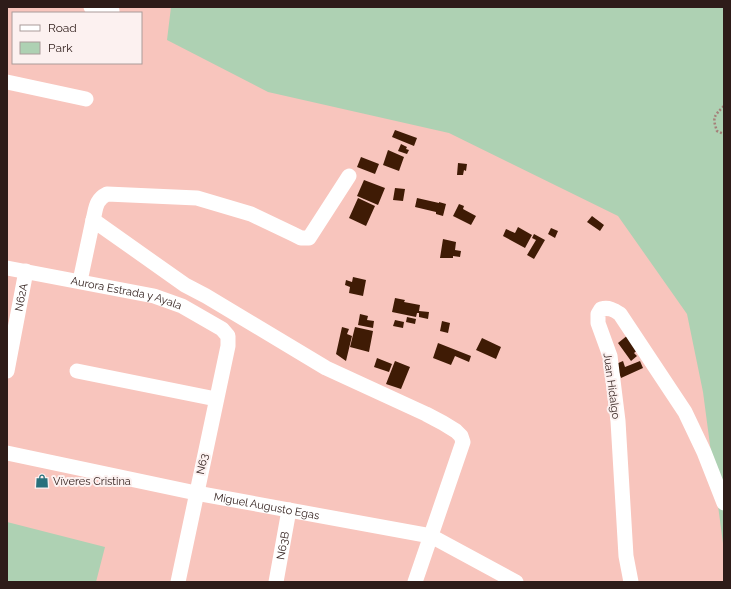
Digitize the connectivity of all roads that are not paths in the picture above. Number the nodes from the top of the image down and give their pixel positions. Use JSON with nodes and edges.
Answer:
{"nodes":[{"id":1,"x":91,"y":7,"type":"edge"},
{"id":2,"x":112,"y":11,"type":"dead end"},
{"id":3,"x":7,"y":82,"type":"edge"},
{"id":4,"x":86,"y":99,"type":"dead end"},
{"id":5,"x":349,"y":176,"type":"dead end"},
{"id":6,"x":94,"y":220,"type":"junction"},
{"id":7,"x":7,"y":268,"type":"edge"},
{"id":8,"x":26,"y":271,"type":"junction"},
{"id":9,"x":80,"y":281,"type":"junction"},
{"id":10,"x":228,"y":346,"type":"joint"},
{"id":11,"x":7,"y":371,"type":"edge"},
{"id":12,"x":77,"y":371,"type":"dead end"},
{"id":13,"x":216,"y":398,"type":"junction"},
{"id":14,"x":7,"y":454,"type":"edge"},
{"id":15,"x":196,"y":493,"type":"junction"},
{"id":16,"x":724,"y":503,"type":"edge"},
{"id":17,"x":289,"y":510,"type":"junction"},
{"id":18,"x":432,"y":536,"type":"junction"},
{"id":19,"x":178,"y":582,"type":"edge"},
{"id":20,"x":276,"y":582,"type":"edge"},
{"id":21,"x":415,"y":582,"type":"edge"},
{"id":22,"x":516,"y":582,"type":"edge"},
{"id":23,"x":631,"y":582,"type":"edge"}],
"edges":[{"from":1,"to":2,"type":"street"},
{"from":3,"to":4,"type":"street"},
{"from":5,"to":6,"type":"street"},
{"from":6,"to":9,"type":"street"},
{"from":6,"to":18,"type":"street"},
{"from":7,"to":8,"type":"street","name":"Aurora Estrada y Ayala"},
{"from":8,"to":9,"type":"street","name":"Aurora Estrada y Ayala"},
{"from":8,"to":11,"type":"street","name":"N62A"},
{"from":9,"to":10,"type":"street","name":"Aurora Estrada y Ayala"},
{"from":10,"to":13,"type":"street","name":"N63"},
{"from":12,"to":13,"type":"street"},
{"from":13,"to":15,"type":"street","name":"N63"},
{"from":14,"to":15,"type":"street","name":"Miguel Augusto Egas"},
{"from":15,"to":17,"type":"street","name":"Miguel Augusto Egas"},
{"from":15,"to":19,"type":"street","name":"N63"},
{"from":16,"to":23,"type":"street","name":"Juan Hidalgo"},
{"from":17,"to":18,"type":"street","name":"Miguel Augusto Egas"},
{"from":17,"to":20,"type":"street","name":"N63B"},
{"from":18,"to":21,"type":"street"},
{"from":18,"to":22,"type":"street","name":"Miguel Augusto Egas"}]}
